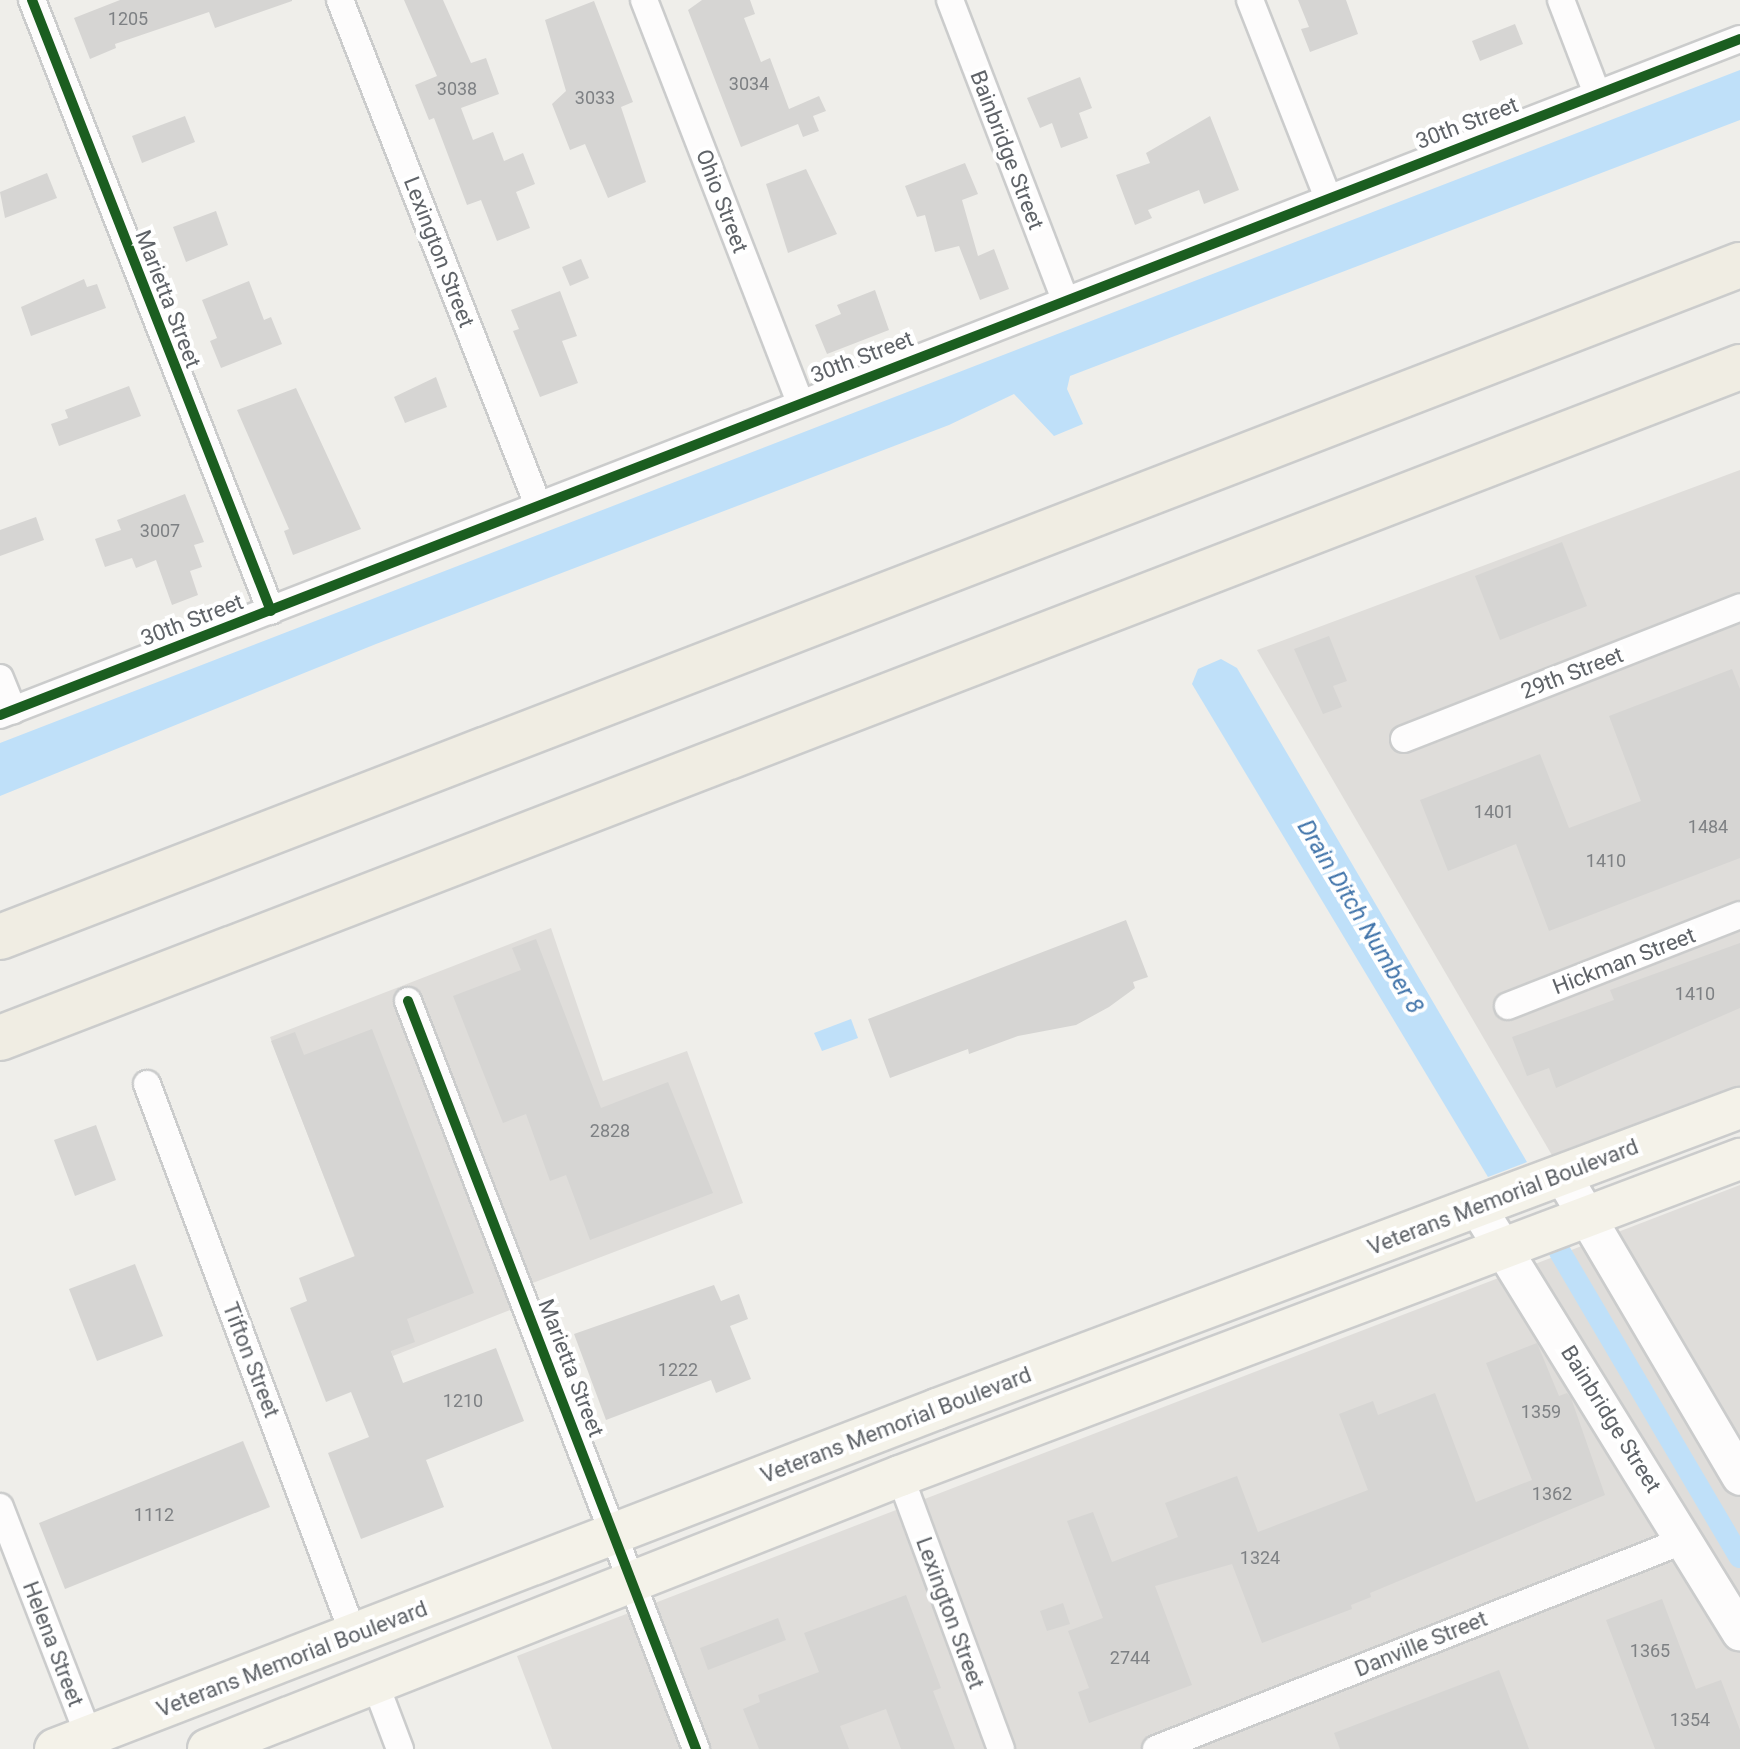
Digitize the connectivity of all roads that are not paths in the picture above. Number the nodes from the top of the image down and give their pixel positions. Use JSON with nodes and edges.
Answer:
{"nodes":[{"id":1,"x":32,"y":0,"type":"edge"},
{"id":2,"x":340,"y":0,"type":"edge"},
{"id":3,"x":644,"y":0,"type":"edge"},
{"id":4,"x":950,"y":0,"type":"edge"},
{"id":5,"x":1250,"y":0,"type":"edge"},
{"id":6,"x":1561,"y":0,"type":"edge"},
{"id":7,"x":1740,"y":39,"type":"edge"},
{"id":8,"x":1597,"y":94,"type":"junction"},
{"id":9,"x":1328,"y":198,"type":"junction"},
{"id":10,"x":1740,"y":265,"type":"edge"},
{"id":11,"x":1065,"y":299,"type":"junction"},
{"id":12,"x":1740,"y":367,"type":"edge"},
{"id":13,"x":800,"y":402,"type":"junction"},
{"id":14,"x":538,"y":505,"type":"junction"},
{"id":15,"x":1740,"y":607,"type":"edge"},
{"id":16,"x":271,"y":611,"type":"junction"},
{"id":17,"x":0,"y":678,"type":"edge"},
{"id":18,"x":6,"y":712,"type":"edge"},
{"id":19,"x":1404,"y":739,"type":"dead end"},
{"id":20,"x":1740,"y":915,"type":"edge"},
{"id":21,"x":0,"y":937,"type":"edge"},
{"id":22,"x":408,"y":1001,"type":"dead end"},
{"id":23,"x":1508,"y":1006,"type":"dead end"},
{"id":24,"x":0,"y":1038,"type":"edge"},
{"id":25,"x":147,"y":1084,"type":"dead end"},
{"id":26,"x":1740,"y":1108,"type":"edge"},
{"id":27,"x":1740,"y":1159,"type":"edge"},
{"id":28,"x":1563,"y":1176,"type":"junction"},
{"id":29,"x":1478,"y":1208,"type":"junction"},
{"id":30,"x":1588,"y":1217,"type":"junction"},
{"id":31,"x":1506,"y":1248,"type":"junction"},
{"id":32,"x":900,"y":1476,"type":"junction"},
{"id":33,"x":1740,"y":1477,"type":"edge"},
{"id":34,"x":0,"y":1507,"type":"edge"},
{"id":35,"x":614,"y":1532,"type":"junction"},
{"id":36,"x":1685,"y":1540,"type":"junction"},
{"id":37,"x":631,"y":1580,"type":"junction"},
{"id":38,"x":1740,"y":1633,"type":"edge"},
{"id":39,"x":336,"y":1643,"type":"junction"},
{"id":40,"x":233,"y":1682,"type":"junction"},
{"id":41,"x":375,"y":1683,"type":"junction"},
{"id":42,"x":308,"y":1710,"type":"junction"},
{"id":43,"x":72,"y":1742,"type":"edge"},
{"id":44,"x":216,"y":1746,"type":"edge"},
{"id":45,"x":400,"y":1749,"type":"edge"},
{"id":46,"x":696,"y":1749,"type":"edge"},
{"id":47,"x":1001,"y":1749,"type":"edge"},
{"id":48,"x":1156,"y":1749,"type":"edge"}],
"edges":[{"from":1,"to":16,"type":"street","name":"Marietta Street"},
{"from":2,"to":14,"type":"street","name":"Lexington Street"},
{"from":3,"to":13,"type":"street","name":"Ohio Street"},
{"from":4,"to":11,"type":"street","name":"Bainbridge Street"},
{"from":5,"to":9,"type":"street"},
{"from":6,"to":8,"type":"street"},
{"from":7,"to":8,"type":"street","name":"30th Street"},
{"from":8,"to":9,"type":"street","name":"30th Street"},
{"from":9,"to":11,"type":"street","name":"30th Street"},
{"from":10,"to":21,"type":"highway"},
{"from":11,"to":13,"type":"street","name":"30th Street"},
{"from":12,"to":24,"type":"highway"},
{"from":13,"to":14,"type":"street","name":"30th Street"},
{"from":14,"to":16,"type":"street","name":"30th Street"},
{"from":15,"to":19,"type":"street","name":"29th Street"},
{"from":16,"to":18,"type":"street","name":"30th Street"},
{"from":17,"to":18,"type":"street"},
{"from":20,"to":23,"type":"street","name":"Hickman Street"},
{"from":22,"to":35,"type":"street","name":"Marietta Street"},
{"from":25,"to":39,"type":"street","name":"Tifton Street"},
{"from":26,"to":28,"type":"main road","name":"Veterans Memorial Boulevard"},
{"from":27,"to":30,"type":"main road"},
{"from":28,"to":29,"type":"main road","name":"Veterans Memorial Boulevard"},
{"from":28,"to":30,"type":"street"},
{"from":29,"to":31,"type":"street","name":"Bainbridge Street"},
{"from":29,"to":35,"type":"main road","name":"Veterans Memorial Boulevard"},
{"from":30,"to":31,"type":"main road"},
{"from":30,"to":33,"type":"street"},
{"from":31,"to":32,"type":"main road"},
{"from":31,"to":36,"type":"street","name":"Bainbridge Street"},
{"from":32,"to":37,"type":"main road"},
{"from":32,"to":47,"type":"street","name":"Lexington Street"},
{"from":34,"to":43,"type":"street","name":"Helena Street"},
{"from":35,"to":37,"type":"street","name":"Marietta Street"},
{"from":35,"to":39,"type":"main road","name":"Veterans Memorial Boulevard"},
{"from":36,"to":38,"type":"street","name":"Bainbridge Street"},
{"from":36,"to":48,"type":"street","name":"Danville Street"},
{"from":37,"to":41,"type":"main road"},
{"from":37,"to":46,"type":"street","name":"Marietta Street"},
{"from":39,"to":40,"type":"main road","name":"Veterans Memorial Boulevard"},
{"from":39,"to":42,"type":"main road"},
{"from":40,"to":43,"type":"main road","name":"Veterans Memorial Boulevard"},
{"from":40,"to":44,"type":"main road"},
{"from":41,"to":42,"type":"main road"},
{"from":41,"to":45,"type":"street"},
{"from":42,"to":44,"type":"main road"}]}
